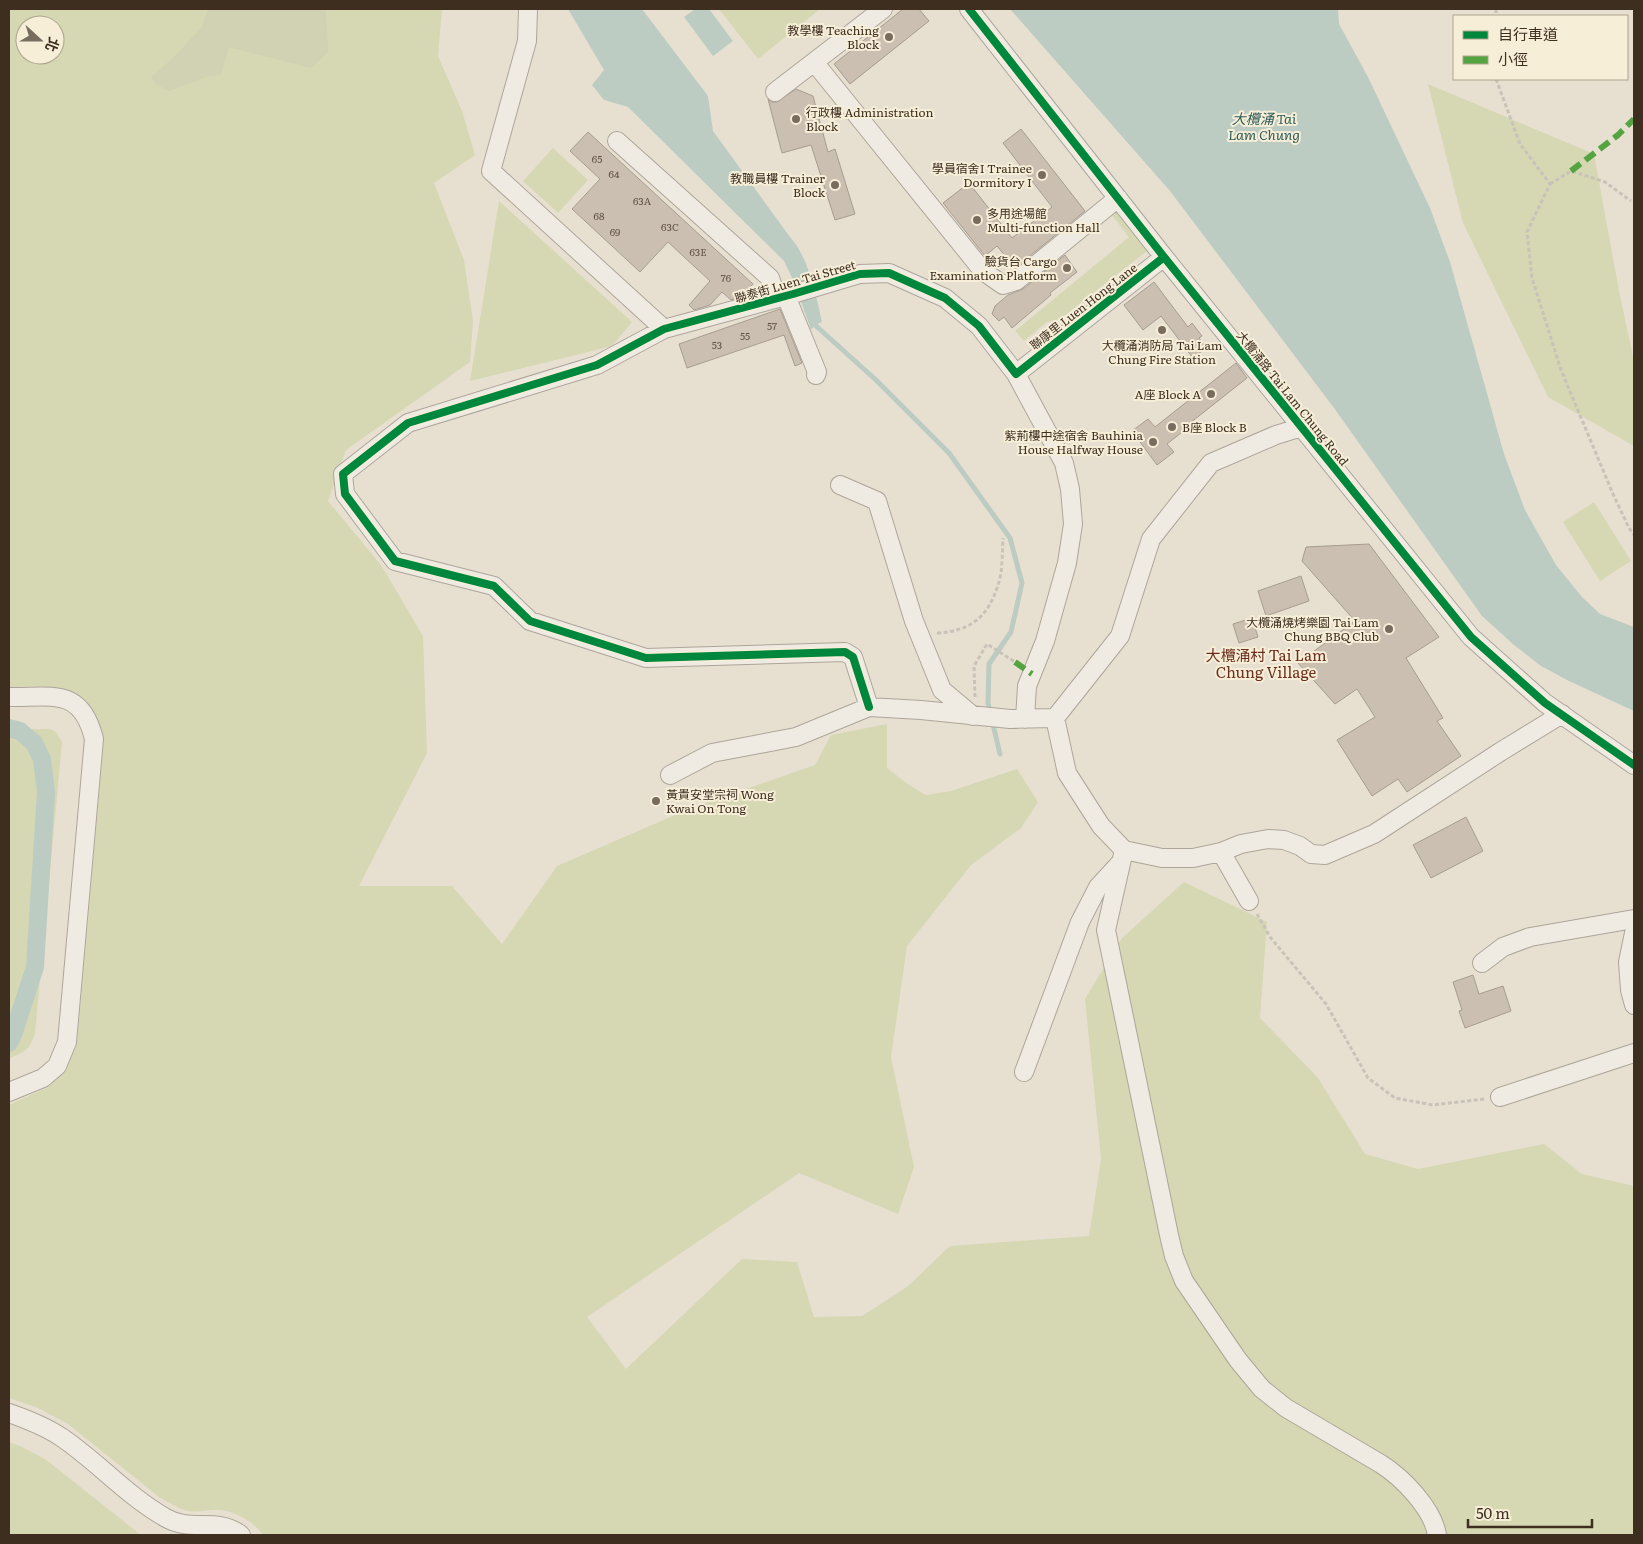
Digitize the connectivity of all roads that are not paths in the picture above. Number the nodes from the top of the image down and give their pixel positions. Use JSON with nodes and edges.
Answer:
{"nodes":[{"id":1,"x":528,"y":9,"type":"edge"},
{"id":2,"x":883,"y":9,"type":"edge"},
{"id":3,"x":969,"y":9,"type":"edge"},
{"id":4,"x":814,"y":62,"type":"junction"},
{"id":5,"x":775,"y":92,"type":"dead end"},
{"id":6,"x":617,"y":141,"type":"dead end"},
{"id":7,"x":1118,"y":198,"type":"junction"},
{"id":8,"x":1164,"y":257,"type":"junction"},
{"id":9,"x":785,"y":296,"type":"junction"},
{"id":10,"x":664,"y":329,"type":"junction"},
{"id":11,"x":1016,"y":374,"type":"junction"},
{"id":12,"x":816,"y":375,"type":"dead end"},
{"id":13,"x":1302,"y":427,"type":"junction"},
{"id":14,"x":840,"y":485,"type":"dead end"},
{"id":15,"x":9,"y":697,"type":"edge"},
{"id":16,"x":869,"y":708,"type":"junction"},
{"id":17,"x":1562,"y":714,"type":"junction"},
{"id":18,"x":973,"y":715,"type":"junction"},
{"id":19,"x":1055,"y":718,"type":"junction"},
{"id":20,"x":1018,"y":719,"type":"junction"},
{"id":21,"x":1634,"y":766,"type":"edge"},
{"id":22,"x":670,"y":775,"type":"dead end"},
{"id":23,"x":1221,"y":852,"type":"junction"},
{"id":24,"x":1123,"y":856,"type":"junction"},
{"id":25,"x":1249,"y":901,"type":"road end"},
{"id":26,"x":1634,"y":920,"type":"edge"},
{"id":27,"x":1634,"y":933,"type":"edge"},
{"id":28,"x":1482,"y":964,"type":"dead end"},
{"id":29,"x":1634,"y":1005,"type":"edge"},
{"id":30,"x":1634,"y":1053,"type":"edge"},
{"id":31,"x":1024,"y":1072,"type":"dead end"},
{"id":32,"x":9,"y":1092,"type":"edge"},
{"id":33,"x":1500,"y":1098,"type":"road end"},
{"id":34,"x":9,"y":1413,"type":"edge"},
{"id":35,"x":241,"y":1535,"type":"edge"},
{"id":36,"x":1437,"y":1535,"type":"edge"}],
"edges":[{"from":1,"to":10,"type":"street"},
{"from":2,"to":4,"type":"street"},
{"from":3,"to":7,"type":"street","name":"大欖涌路 Tai Lam Chung Road"},
{"from":4,"to":5,"type":"street"},
{"from":4,"to":7,"type":"street"},
{"from":6,"to":9,"type":"street"},
{"from":7,"to":8,"type":"street","name":"大欖涌路 Tai Lam Chung Road"},
{"from":8,"to":11,"type":"street","name":"聯康里 Luen Hong Lane"},
{"from":8,"to":13,"type":"street","name":"大欖涌路 Tai Lam Chung Road"},
{"from":9,"to":10,"type":"street","name":"聯泰街 Luen Tai Street"},
{"from":9,"to":11,"type":"street","name":"聯泰街 Luen Tai Street"},
{"from":9,"to":12,"type":"street"},
{"from":10,"to":16,"type":"street","name":"聯泰街 Luen Tai Street"},
{"from":11,"to":20,"type":"street","name":"聯泰街 Luen Tai Street"},
{"from":13,"to":17,"type":"street","name":"大欖涌路 Tai Lam Chung Road"},
{"from":13,"to":19,"type":"street"},
{"from":14,"to":18,"type":"street"},
{"from":15,"to":32,"type":"street"},
{"from":16,"to":18,"type":"street"},
{"from":16,"to":22,"type":"street"},
{"from":17,"to":21,"type":"street","name":"大欖涌路 Tai Lam Chung Road"},
{"from":17,"to":23,"type":"street"},
{"from":18,"to":20,"type":"street"},
{"from":19,"to":20,"type":"street"},
{"from":19,"to":24,"type":"street"},
{"from":23,"to":24,"type":"street"},
{"from":23,"to":25,"type":"street"},
{"from":24,"to":31,"type":"street"},
{"from":24,"to":36,"type":"street"},
{"from":26,"to":28,"type":"street"},
{"from":27,"to":29,"type":"street"},
{"from":30,"to":33,"type":"street"},
{"from":34,"to":35,"type":"street"}]}
